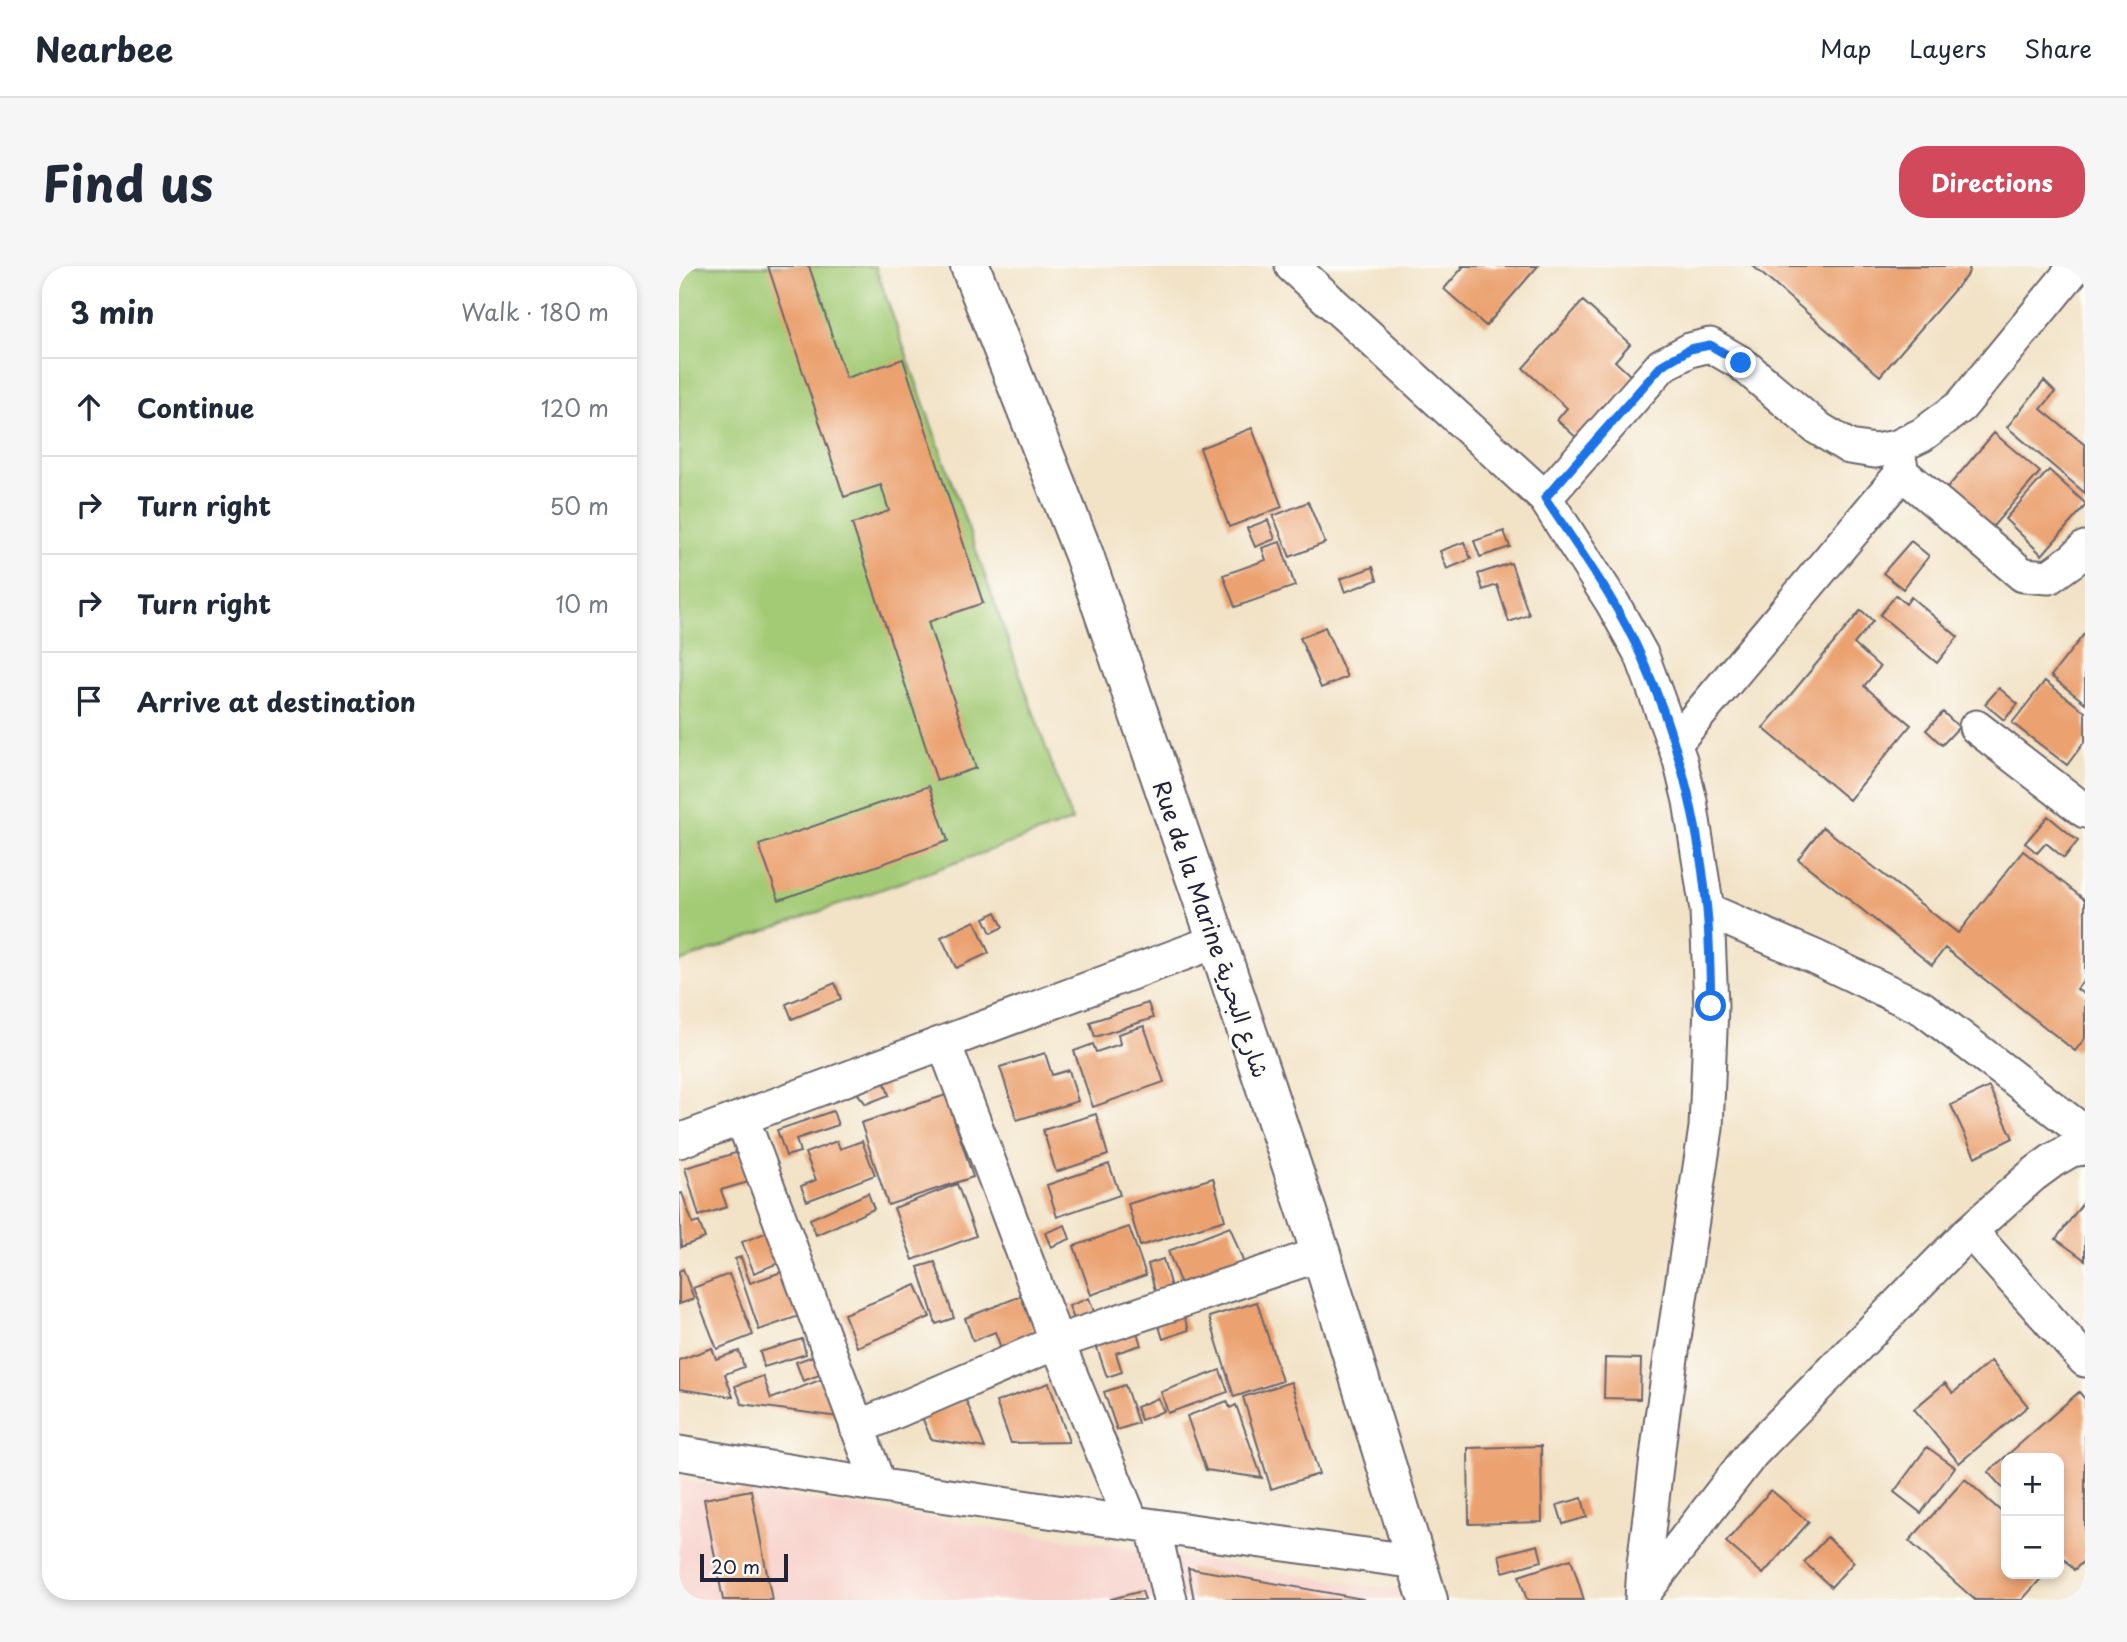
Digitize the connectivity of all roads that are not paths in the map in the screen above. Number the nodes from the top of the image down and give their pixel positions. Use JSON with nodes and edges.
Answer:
{"nodes":[{"id":1,"x":970,"y":266,"type":"edge"},
{"id":2,"x":1292,"y":266,"type":"edge"},
{"id":3,"x":2076,"y":266,"type":"edge"},
{"id":4,"x":1900,"y":460,"type":"junction"},
{"id":5,"x":1545,"y":498,"type":"junction"},
{"id":6,"x":2085,"y":548,"type":"edge"},
{"id":7,"x":1976,"y":727,"type":"dead end"},
{"id":8,"x":1675,"y":743,"type":"junction"},
{"id":9,"x":2085,"y":811,"type":"edge"},
{"id":10,"x":1707,"y":910,"type":"junction"},
{"id":11,"x":1217,"y":941,"type":"junction"},
{"id":12,"x":944,"y":1043,"type":"junction"},
{"id":13,"x":742,"y":1118,"type":"junction"},
{"id":14,"x":2085,"y":1133,"type":"edge"},
{"id":15,"x":679,"y":1141,"type":"edge"},
{"id":16,"x":2085,"y":1148,"type":"edge"},
{"id":17,"x":1970,"y":1231,"type":"junction"},
{"id":18,"x":1321,"y":1254,"type":"junction"},
{"id":19,"x":1057,"y":1342,"type":"junction"},
{"id":20,"x":2085,"y":1360,"type":"edge"},
{"id":21,"x":857,"y":1428,"type":"junction"},
{"id":22,"x":679,"y":1453,"type":"edge"},
{"id":23,"x":879,"y":1485,"type":"junction"},
{"id":24,"x":1143,"y":1525,"type":"junction"},
{"id":25,"x":1418,"y":1562,"type":"junction"},
{"id":26,"x":1643,"y":1597,"type":"edge"},
{"id":27,"x":1170,"y":1600,"type":"edge"},
{"id":28,"x":1429,"y":1600,"type":"edge"}],
"edges":[{"from":1,"to":11,"type":"street","name":"Rue de la Marine شارع البحرية"},
{"from":2,"to":5,"type":"street"},
{"from":3,"to":4,"type":"street"},
{"from":4,"to":5,"type":"street"},
{"from":4,"to":6,"type":"street"},
{"from":4,"to":8,"type":"street"},
{"from":5,"to":8,"type":"street"},
{"from":7,"to":9,"type":"street"},
{"from":8,"to":10,"type":"street"},
{"from":10,"to":14,"type":"street"},
{"from":10,"to":26,"type":"street"},
{"from":11,"to":12,"type":"street"},
{"from":11,"to":18,"type":"street","name":"Rue de la Marine شارع البحرية"},
{"from":12,"to":13,"type":"street"},
{"from":12,"to":19,"type":"street"},
{"from":13,"to":15,"type":"street"},
{"from":13,"to":21,"type":"street"},
{"from":16,"to":17,"type":"street"},
{"from":17,"to":20,"type":"street"},
{"from":17,"to":26,"type":"street"},
{"from":18,"to":19,"type":"street"},
{"from":18,"to":25,"type":"street","name":"Rue de la Marine شارع البحرية"},
{"from":19,"to":21,"type":"street"},
{"from":19,"to":24,"type":"street"},
{"from":21,"to":23,"type":"street"},
{"from":22,"to":23,"type":"street"},
{"from":23,"to":24,"type":"street"},
{"from":24,"to":25,"type":"street"},
{"from":24,"to":27,"type":"street"},
{"from":25,"to":28,"type":"street","name":"Rue de la Marine شارع البحرية"}]}
